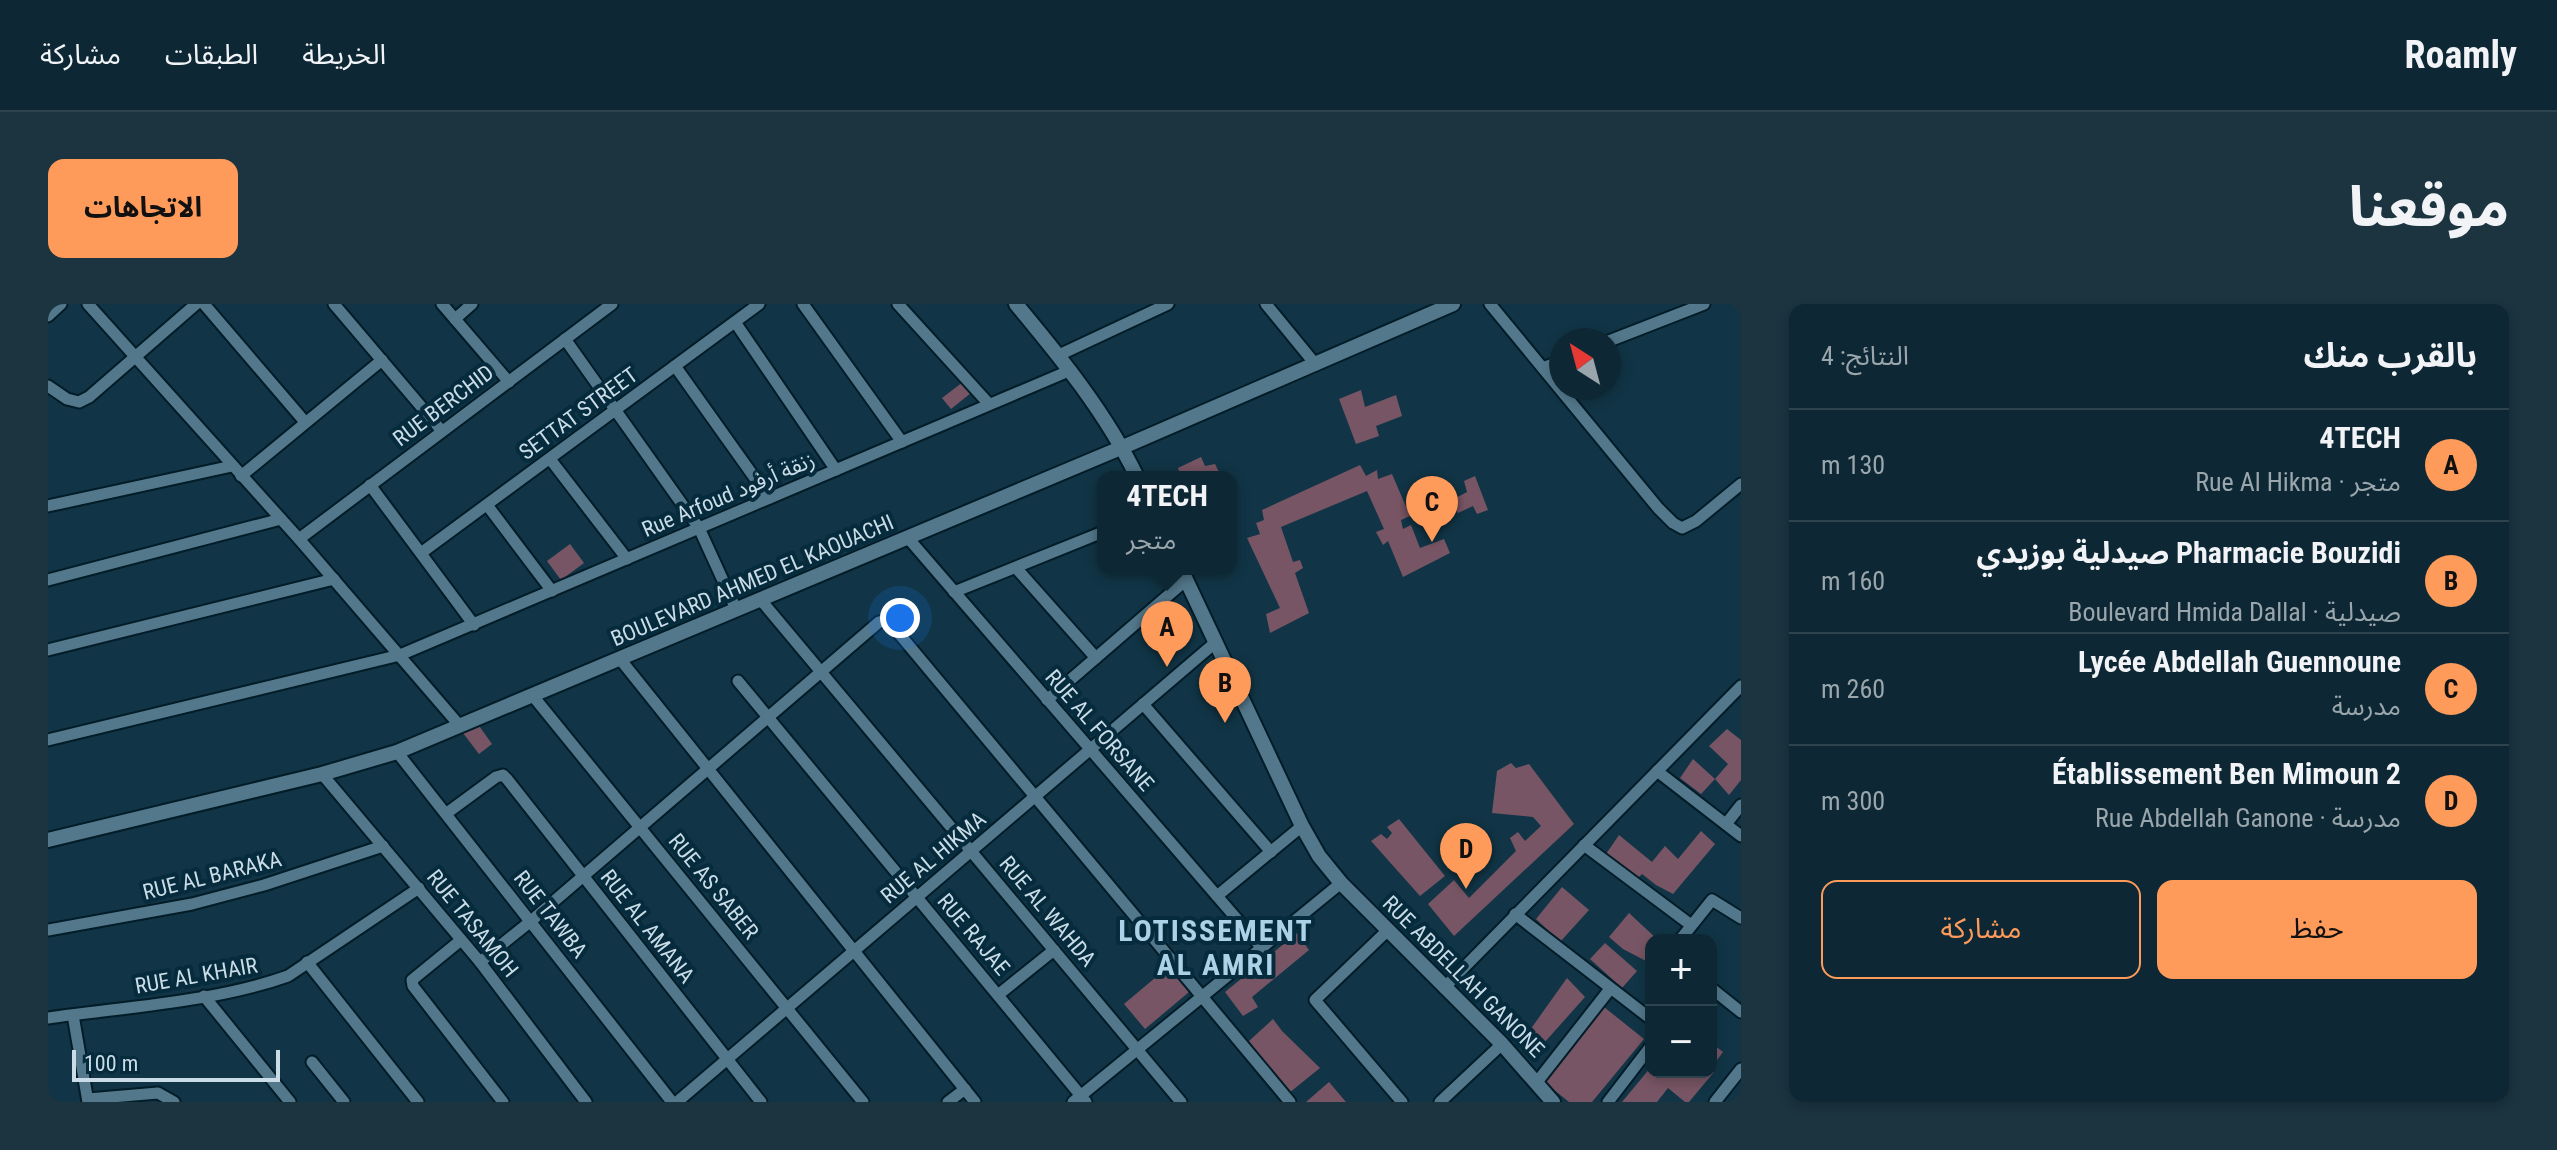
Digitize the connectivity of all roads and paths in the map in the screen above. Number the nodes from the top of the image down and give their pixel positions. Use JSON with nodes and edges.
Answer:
{"nodes":[{"id":1,"x":61,"y":304,"type":"edge"},
{"id":2,"x":88,"y":304,"type":"edge"},
{"id":3,"x":196,"y":304,"type":"edge"},
{"id":4,"x":204,"y":304,"type":"edge"},
{"id":5,"x":334,"y":304,"type":"edge"},
{"id":6,"x":442,"y":304,"type":"edge"},
{"id":7,"x":472,"y":304,"type":"edge"},
{"id":8,"x":612,"y":304,"type":"edge"},
{"id":9,"x":759,"y":304,"type":"edge"},
{"id":10,"x":803,"y":304,"type":"edge"},
{"id":11,"x":898,"y":304,"type":"edge"},
{"id":12,"x":1016,"y":304,"type":"edge"},
{"id":13,"x":1168,"y":304,"type":"edge"},
{"id":14,"x":1266,"y":304,"type":"edge"},
{"id":15,"x":1490,"y":304,"type":"edge"},
{"id":16,"x":1704,"y":304,"type":"edge"},
{"id":17,"x":1447,"y":305,"type":"edge"},
{"id":18,"x":1149,"y":307,"type":"edge"},
{"id":19,"x":48,"y":316,"type":"edge"},
{"id":20,"x":455,"y":319,"type":"junction"},
{"id":21,"x":735,"y":322,"type":"junction"},
{"id":22,"x":1621,"y":336,"type":"edge"},
{"id":23,"x":565,"y":339,"type":"junction"},
{"id":24,"x":1059,"y":355,"type":"junction"},
{"id":25,"x":134,"y":356,"type":"junction"},
{"id":26,"x":382,"y":360,"type":"junction"},
{"id":27,"x":1316,"y":365,"type":"junction"},
{"id":28,"x":675,"y":366,"type":"junction"},
{"id":29,"x":1549,"y":366,"type":"edge"},
{"id":30,"x":1543,"y":368,"type":"junction"},
{"id":31,"x":1071,"y":370,"type":"junction"},
{"id":32,"x":509,"y":382,"type":"junction"},
{"id":33,"x":48,"y":386,"type":"edge"},
{"id":34,"x":989,"y":404,"type":"junction"},
{"id":35,"x":617,"y":409,"type":"junction"},
{"id":36,"x":305,"y":422,"type":"junction"},
{"id":37,"x":441,"y":430,"type":"junction"},
{"id":38,"x":902,"y":442,"type":"junction"},
{"id":39,"x":1123,"y":447,"type":"junction"},
{"id":40,"x":550,"y":459,"type":"junction"},
{"id":41,"x":232,"y":466,"type":"junction"},
{"id":42,"x":836,"y":470,"type":"junction"},
{"id":43,"x":1134,"y":471,"type":"edge"},
{"id":44,"x":241,"y":476,"type":"junction"},
{"id":45,"x":1741,"y":484,"type":"edge"},
{"id":46,"x":370,"y":485,"type":"junction"},
{"id":47,"x":769,"y":498,"type":"junction"},
{"id":48,"x":487,"y":505,"type":"junction"},
{"id":49,"x":48,"y":506,"type":"edge"},
{"id":50,"x":281,"y":519,"type":"junction"},
{"id":51,"x":699,"y":528,"type":"junction"},
{"id":52,"x":1097,"y":535,"type":"edge"},
{"id":53,"x":908,"y":538,"type":"junction"},
{"id":54,"x":299,"y":539,"type":"junction"},
{"id":55,"x":421,"y":553,"type":"junction"},
{"id":56,"x":627,"y":559,"type":"junction"},
{"id":57,"x":1017,"y":569,"type":"junction"},
{"id":58,"x":1183,"y":575,"type":"edge"},
{"id":59,"x":1184,"y":575,"type":"edge"},
{"id":60,"x":334,"y":579,"type":"junction"},
{"id":61,"x":48,"y":580,"type":"edge"},
{"id":62,"x":552,"y":591,"type":"junction"},
{"id":63,"x":954,"y":592,"type":"junction"},
{"id":64,"x":760,"y":599,"type":"junction"},
{"id":65,"x":736,"y":609,"type":"junction"},
{"id":66,"x":474,"y":625,"type":"junction"},
{"id":67,"x":1216,"y":642,"type":"junction"},
{"id":68,"x":48,"y":650,"type":"edge"},
{"id":69,"x":400,"y":655,"type":"junction"},
{"id":70,"x":1096,"y":658,"type":"junction"},
{"id":71,"x":620,"y":659,"type":"junction"},
{"id":72,"x":822,"y":672,"type":"junction"},
{"id":73,"x":738,"y":681,"type":"dead end"},
{"id":74,"x":1741,"y":686,"type":"edge"},
{"id":75,"x":533,"y":696,"type":"junction"},
{"id":76,"x":1047,"y":700,"type":"junction"},
{"id":77,"x":1143,"y":704,"type":"junction"},
{"id":78,"x":769,"y":718,"type":"junction"},
{"id":79,"x":460,"y":726,"type":"junction"},
{"id":80,"x":48,"y":740,"type":"edge"},
{"id":81,"x":1090,"y":749,"type":"junction"},
{"id":82,"x":397,"y":752,"type":"junction"},
{"id":83,"x":707,"y":770,"type":"junction"},
{"id":84,"x":1657,"y":771,"type":"junction"},
{"id":85,"x":322,"y":774,"type":"junction"},
{"id":86,"x":1034,"y":797,"type":"junction"},
{"id":87,"x":1741,"y":805,"type":"edge"},
{"id":88,"x":447,"y":813,"type":"junction"},
{"id":89,"x":1726,"y":824,"type":"junction"},
{"id":90,"x":1302,"y":826,"type":"junction"},
{"id":91,"x":641,"y":828,"type":"junction"},
{"id":92,"x":1741,"y":836,"type":"edge"},
{"id":93,"x":48,"y":840,"type":"edge"},
{"id":94,"x":1584,"y":845,"type":"junction"},
{"id":95,"x":383,"y":846,"type":"junction"},
{"id":96,"x":971,"y":850,"type":"junction"},
{"id":97,"x":1271,"y":852,"type":"junction"},
{"id":98,"x":584,"y":877,"type":"junction"},
{"id":99,"x":1341,"y":883,"type":"junction"},
{"id":100,"x":419,"y":888,"type":"junction"},
{"id":101,"x":1217,"y":896,"type":"junction"},
{"id":102,"x":917,"y":897,"type":"junction"},
{"id":103,"x":1515,"y":914,"type":"junction"},
{"id":104,"x":1741,"y":918,"type":"edge"},
{"id":105,"x":531,"y":921,"type":"junction"},
{"id":106,"x":1691,"y":925,"type":"junction"},
{"id":107,"x":48,"y":930,"type":"edge"},
{"id":108,"x":1387,"y":931,"type":"junction"},
{"id":109,"x":1684,"y":934,"type":"edge"},
{"id":110,"x":461,"y":940,"type":"junction"},
{"id":111,"x":1261,"y":947,"type":"junction"},
{"id":112,"x":854,"y":950,"type":"junction"},
{"id":113,"x":1054,"y":950,"type":"junction"},
{"id":114,"x":307,"y":962,"type":"junction"},
{"id":115,"x":480,"y":962,"type":"junction"},
{"id":116,"x":1444,"y":988,"type":"junction"},
{"id":117,"x":1610,"y":989,"type":"junction"},
{"id":118,"x":1717,"y":993,"type":"edge"},
{"id":119,"x":998,"y":995,"type":"junction"},
{"id":120,"x":204,"y":996,"type":"junction"},
{"id":121,"x":1202,"y":996,"type":"junction"},
{"id":122,"x":786,"y":1007,"type":"junction"},
{"id":123,"x":1741,"y":1012,"type":"edge"},
{"id":124,"x":73,"y":1015,"type":"junction"},
{"id":125,"x":1645,"y":1015,"type":"edge"},
{"id":126,"x":48,"y":1018,"type":"edge"},
{"id":127,"x":1502,"y":1044,"type":"junction"},
{"id":128,"x":1137,"y":1048,"type":"junction"},
{"id":129,"x":1645,"y":1054,"type":"edge"},
{"id":130,"x":726,"y":1058,"type":"junction"},
{"id":131,"x":312,"y":1062,"type":"dead end"},
{"id":132,"x":1741,"y":1069,"type":"edge"},
{"id":133,"x":1537,"y":1082,"type":"junction"},
{"id":134,"x":965,"y":1089,"type":"junction"},
{"id":135,"x":1080,"y":1100,"type":"edge"},
{"id":136,"x":88,"y":1101,"type":"edge"},
{"id":137,"x":500,"y":1101,"type":"edge"},
{"id":138,"x":174,"y":1102,"type":"edge"},
{"id":139,"x":290,"y":1102,"type":"edge"},
{"id":140,"x":344,"y":1102,"type":"edge"},
{"id":141,"x":418,"y":1102,"type":"edge"},
{"id":142,"x":586,"y":1102,"type":"edge"},
{"id":143,"x":674,"y":1102,"type":"edge"},
{"id":144,"x":761,"y":1102,"type":"edge"},
{"id":145,"x":863,"y":1102,"type":"edge"},
{"id":146,"x":948,"y":1102,"type":"edge"},
{"id":147,"x":975,"y":1102,"type":"edge"},
{"id":148,"x":1181,"y":1102,"type":"edge"},
{"id":149,"x":1290,"y":1102,"type":"edge"},
{"id":150,"x":1402,"y":1102,"type":"edge"},
{"id":151,"x":1440,"y":1102,"type":"edge"},
{"id":152,"x":1553,"y":1102,"type":"edge"},
{"id":153,"x":1608,"y":1102,"type":"edge"},
{"id":154,"x":1715,"y":1102,"type":"edge"}],
"edges":[{"from":1,"to":19,"type":"street"},
{"from":2,"to":25,"type":"street"},
{"from":3,"to":25,"type":"street"},
{"from":4,"to":36,"type":"street"},
{"from":5,"to":26,"type":"street"},
{"from":6,"to":20,"type":"street"},
{"from":7,"to":20,"type":"street"},
{"from":8,"to":23,"type":"street","name":"RUE BERCHID"},
{"from":9,"to":21,"type":"street","name":"SETTAT STREET"},
{"from":10,"to":38,"type":"street"},
{"from":11,"to":34,"type":"street"},
{"from":12,"to":24,"type":"street"},
{"from":13,"to":18,"type":"street"},
{"from":14,"to":27,"type":"street"},
{"from":15,"to":30,"type":"street"},
{"from":16,"to":22,"type":"street"},
{"from":17,"to":27,"type":"street","name":"BOULEVARD AHMED EL KAOUACHI"},
{"from":18,"to":24,"type":"street"},
{"from":20,"to":32,"type":"street"},
{"from":21,"to":28,"type":"street","name":"SETTAT STREET"},
{"from":21,"to":42,"type":"street"},
{"from":23,"to":32,"type":"street","name":"RUE BERCHID"},
{"from":23,"to":35,"type":"street"},
{"from":24,"to":31,"type":"street"},
{"from":25,"to":33,"type":"street"},
{"from":25,"to":41,"type":"street"},
{"from":26,"to":36,"type":"street"},
{"from":26,"to":37,"type":"street"},
{"from":27,"to":39,"type":"street","name":"BOULEVARD AHMED EL KAOUACHI"},
{"from":28,"to":35,"type":"street","name":"SETTAT STREET"},
{"from":28,"to":47,"type":"street"},
{"from":29,"to":30,"type":"street"},
{"from":30,"to":45,"type":"street"},
{"from":31,"to":34,"type":"street","name":"Rue Arfoud زنقة أرفود"},
{"from":31,"to":39,"type":"street"},
{"from":32,"to":37,"type":"street","name":"RUE BERCHID"},
{"from":34,"to":38,"type":"street","name":"Rue Arfoud زنقة أرفود"},
{"from":35,"to":40,"type":"street","name":"SETTAT STREET"},
{"from":35,"to":51,"type":"street"},
{"from":36,"to":44,"type":"street"},
{"from":37,"to":46,"type":"street","name":"RUE BERCHID"},
{"from":38,"to":42,"type":"street","name":"Rue Arfoud زنقة أرفود"},
{"from":39,"to":43,"type":"street"},
{"from":39,"to":53,"type":"street","name":"BOULEVARD AHMED EL KAOUACHI"},
{"from":40,"to":48,"type":"street","name":"SETTAT STREET"},
{"from":40,"to":56,"type":"street"},
{"from":41,"to":44,"type":"street"},
{"from":41,"to":49,"type":"street"},
{"from":42,"to":47,"type":"street","name":"Rue Arfoud زنقة أرفود"},
{"from":44,"to":50,"type":"street"},
{"from":46,"to":54,"type":"street","name":"RUE BERCHID"},
{"from":46,"to":55,"type":"street"},
{"from":47,"to":51,"type":"street","name":"Rue Arfoud زنقة أرفود"},
{"from":48,"to":55,"type":"street","name":"SETTAT STREET"},
{"from":48,"to":62,"type":"street"},
{"from":50,"to":54,"type":"street"},
{"from":50,"to":61,"type":"street"},
{"from":51,"to":56,"type":"street","name":"Rue Arfoud زنقة أرفود"},
{"from":51,"to":65,"type":"street"},
{"from":52,"to":57,"type":"street"},
{"from":53,"to":63,"type":"street","name":"RUE AL FORSANE"},
{"from":53,"to":64,"type":"street","name":"BOULEVARD AHMED EL KAOUACHI"},
{"from":54,"to":60,"type":"street"},
{"from":55,"to":66,"type":"street"},
{"from":56,"to":62,"type":"street","name":"Rue Arfoud زنقة أرفود"},
{"from":57,"to":63,"type":"street"},
{"from":57,"to":70,"type":"street"},
{"from":58,"to":70,"type":"street"},
{"from":59,"to":67,"type":"street","name":"RUE ABDELLAH GANONE"},
{"from":60,"to":68,"type":"street"},
{"from":60,"to":69,"type":"street"},
{"from":62,"to":66,"type":"street","name":"Rue Arfoud زنقة أرفود"},
{"from":63,"to":76,"type":"street","name":"RUE AL FORSANE"},
{"from":64,"to":65,"type":"street","name":"BOULEVARD AHMED EL KAOUACHI"},
{"from":64,"to":72,"type":"street","name":"RUE AL WAHDA"},
{"from":65,"to":71,"type":"street","name":"BOULEVARD AHMED EL KAOUACHI"},
{"from":66,"to":69,"type":"street","name":"Rue Arfoud زنقة أرفود"},
{"from":67,"to":77,"type":"street","name":"RUE AL HIKMA"},
{"from":67,"to":90,"type":"street","name":"RUE ABDELLAH GANONE"},
{"from":69,"to":79,"type":"street"},
{"from":69,"to":80,"type":"street","name":"Rue Arfoud زنقة أرفود"},
{"from":70,"to":76,"type":"street"},
{"from":71,"to":75,"type":"street","name":"BOULEVARD AHMED EL KAOUACHI"},
{"from":71,"to":83,"type":"street"},
{"from":72,"to":78,"type":"street"},
{"from":72,"to":86,"type":"street"},
{"from":72,"to":96,"type":"street","name":"RUE AL WAHDA"},
{"from":73,"to":78,"type":"street","name":"RUE RAJAE"},
{"from":74,"to":84,"type":"street"},
{"from":75,"to":79,"type":"street","name":"BOULEVARD AHMED EL KAOUACHI"},
{"from":75,"to":91,"type":"street","name":"RUE AS SABER"},
{"from":76,"to":81,"type":"street","name":"RUE AL FORSANE"},
{"from":77,"to":81,"type":"street","name":"RUE AL HIKMA"},
{"from":77,"to":97,"type":"street"},
{"from":78,"to":83,"type":"street"},
{"from":78,"to":102,"type":"street","name":"RUE RAJAE"},
{"from":79,"to":82,"type":"street","name":"BOULEVARD AHMED EL KAOUACHI"},
{"from":81,"to":86,"type":"street","name":"RUE AL HIKMA"},
{"from":81,"to":101,"type":"street","name":"RUE AL FORSANE"},
{"from":82,"to":85,"type":"street","name":"BOULEVARD AHMED EL KAOUACHI"},
{"from":82,"to":88,"type":"street","name":"RUE TAWBA"},
{"from":83,"to":91,"type":"street"},
{"from":83,"to":112,"type":"street"},
{"from":84,"to":89,"type":"street"},
{"from":84,"to":94,"type":"street"},
{"from":85,"to":93,"type":"street","name":"BOULEVARD AHMED EL KAOUACHI"},
{"from":85,"to":95,"type":"street","name":"RUE TASAMOH"},
{"from":86,"to":96,"type":"street","name":"RUE AL HIKMA"},
{"from":86,"to":121,"type":"street"},
{"from":87,"to":89,"type":"street"},
{"from":88,"to":98,"type":"street","name":"RUE AL AMANA"},
{"from":88,"to":105,"type":"street","name":"RUE TAWBA"},
{"from":89,"to":92,"type":"street"},
{"from":90,"to":97,"type":"street"},
{"from":90,"to":99,"type":"street","name":"RUE ABDELLAH GANONE"},
{"from":91,"to":98,"type":"street"},
{"from":91,"to":122,"type":"street","name":"RUE AS SABER"},
{"from":94,"to":103,"type":"street"},
{"from":94,"to":106,"type":"street"},
{"from":95,"to":100,"type":"street","name":"RUE TASAMOH"},
{"from":95,"to":107,"type":"street","name":"RUE AL BARAKA"},
{"from":96,"to":102,"type":"street","name":"RUE AL HIKMA"},
{"from":96,"to":113,"type":"street","name":"RUE AL WAHDA"},
{"from":97,"to":101,"type":"street"},
{"from":98,"to":105,"type":"street"},
{"from":98,"to":130,"type":"street","name":"RUE AL AMANA"},
{"from":99,"to":108,"type":"street","name":"RUE ABDELLAH GANONE"},
{"from":99,"to":111,"type":"street"},
{"from":100,"to":110,"type":"street","name":"RUE TASAMOH"},
{"from":100,"to":114,"type":"street","name":"RUE AL KHAIR"},
{"from":101,"to":111,"type":"street","name":"RUE AL FORSANE"},
{"from":102,"to":112,"type":"street","name":"RUE AL HIKMA"},
{"from":102,"to":119,"type":"street","name":"RUE RAJAE"},
{"from":103,"to":116,"type":"street"},
{"from":103,"to":117,"type":"street"},
{"from":104,"to":106,"type":"street"},
{"from":105,"to":115,"type":"street"},
{"from":105,"to":143,"type":"street","name":"RUE TAWBA"},
{"from":106,"to":109,"type":"street"},
{"from":108,"to":116,"type":"street","name":"RUE ABDELLAH GANONE"},
{"from":108,"to":150,"type":"street"},
{"from":110,"to":115,"type":"street","name":"RUE TASAMOH"},
{"from":110,"to":137,"type":"street"},
{"from":111,"to":121,"type":"street"},
{"from":112,"to":122,"type":"street","name":"RUE AL HIKMA"},
{"from":112,"to":134,"type":"street"},
{"from":113,"to":119,"type":"street"},
{"from":113,"to":128,"type":"street","name":"RUE AL WAHDA"},
{"from":114,"to":120,"type":"street","name":"RUE AL KHAIR"},
{"from":114,"to":141,"type":"street"},
{"from":115,"to":142,"type":"street","name":"RUE TASAMOH"},
{"from":116,"to":127,"type":"street","name":"RUE ABDELLAH GANONE"},
{"from":117,"to":125,"type":"street"},
{"from":117,"to":133,"type":"street"},
{"from":118,"to":123,"type":"street"},
{"from":119,"to":135,"type":"street","name":"RUE RAJAE"},
{"from":120,"to":124,"type":"street","name":"RUE AL KHAIR"},
{"from":120,"to":139,"type":"street"},
{"from":121,"to":128,"type":"street"},
{"from":121,"to":149,"type":"street"},
{"from":122,"to":130,"type":"street","name":"RUE AL HIKMA"},
{"from":122,"to":145,"type":"street","name":"RUE AS SABER"},
{"from":124,"to":126,"type":"street","name":"RUE AL KHAIR"},
{"from":124,"to":136,"type":"street"},
{"from":127,"to":133,"type":"street","name":"RUE ABDELLAH GANONE"},
{"from":127,"to":151,"type":"street"},
{"from":128,"to":135,"type":"street"},
{"from":128,"to":148,"type":"street","name":"RUE AL WAHDA"},
{"from":129,"to":153,"type":"street"},
{"from":130,"to":143,"type":"street","name":"RUE AL HIKMA"},
{"from":130,"to":144,"type":"street","name":"RUE AL AMANA"},
{"from":131,"to":140,"type":"street"},
{"from":132,"to":154,"type":"street"},
{"from":133,"to":152,"type":"street","name":"RUE ABDELLAH GANONE"},
{"from":134,"to":146,"type":"street"},
{"from":134,"to":147,"type":"street"},
{"from":136,"to":138,"type":"street"}]}
